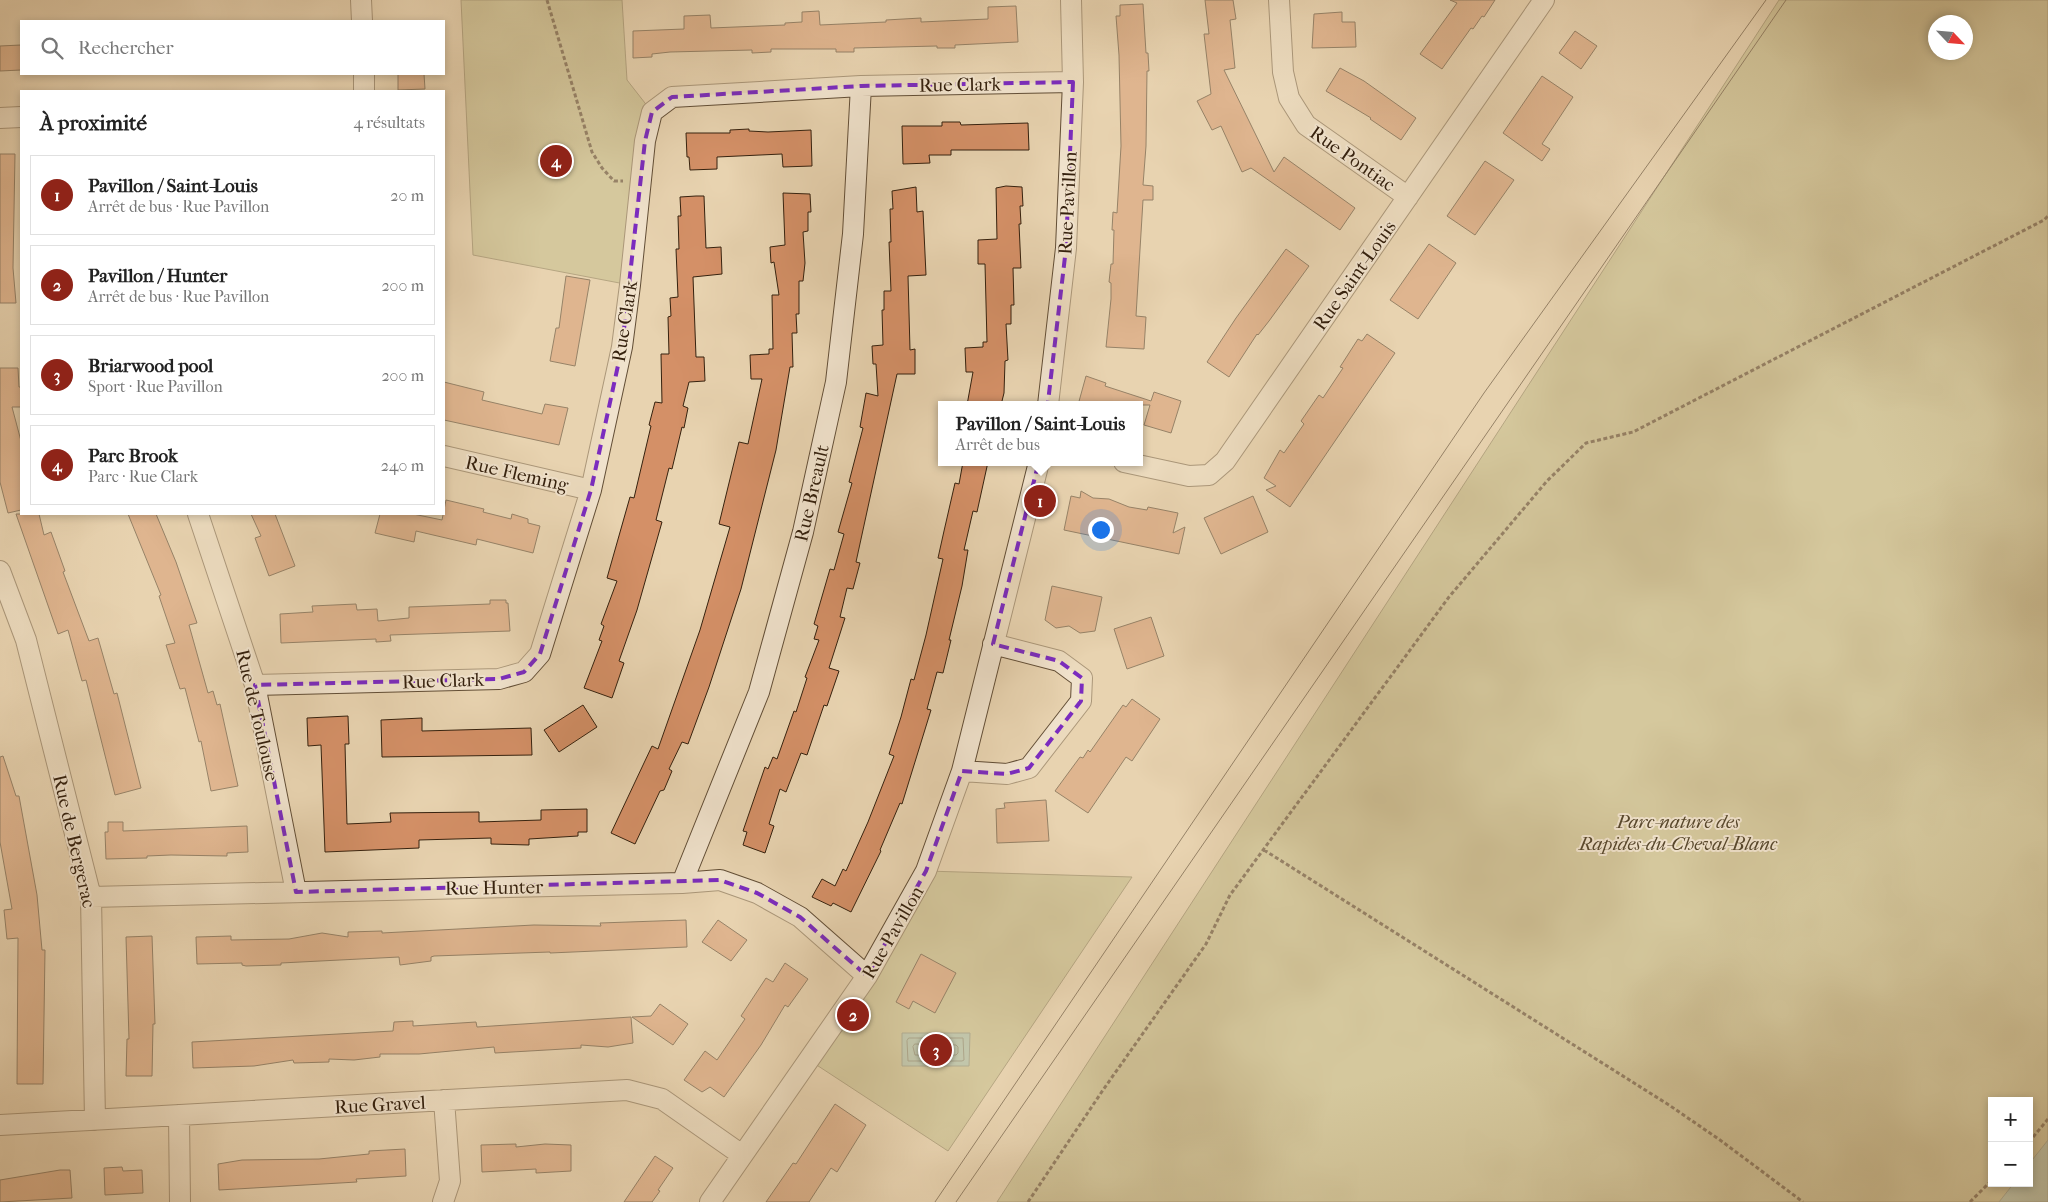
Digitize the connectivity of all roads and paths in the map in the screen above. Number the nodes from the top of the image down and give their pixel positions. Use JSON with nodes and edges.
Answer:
{"nodes":[{"id":1,"x":361,"y":0,"type":"edge"},
{"id":2,"x":547,"y":0,"type":"edge"},
{"id":3,"x":1071,"y":0,"type":"edge"},
{"id":4,"x":1279,"y":0,"type":"edge"},
{"id":5,"x":1544,"y":0,"type":"edge"},
{"id":6,"x":362,"y":20,"type":"edge"},
{"id":7,"x":364,"y":75,"type":"edge"},
{"id":8,"x":1073,"y":82,"type":"junction"},
{"id":9,"x":861,"y":86,"type":"junction"},
{"id":10,"x":364,"y":90,"type":"edge"},
{"id":11,"x":0,"y":118,"type":"edge"},
{"id":12,"x":20,"y":118,"type":"edge"},
{"id":13,"x":642,"y":181,"type":"junction"},
{"id":14,"x":1408,"y":197,"type":"junction"},
{"id":15,"x":2048,"y":216,"type":"edge"},
{"id":16,"x":1048,"y":401,"type":"edge"},
{"id":17,"x":445,"y":456,"type":"edge"},
{"id":18,"x":1038,"y":466,"type":"edge"},
{"id":19,"x":1143,"y":466,"type":"edge"},
{"id":20,"x":591,"y":490,"type":"junction"},
{"id":21,"x":198,"y":515,"type":"edge"},
{"id":22,"x":0,"y":571,"type":"edge"},
{"id":23,"x":993,"y":644,"type":"junction"},
{"id":24,"x":254,"y":685,"type":"junction"},
{"id":25,"x":962,"y":771,"type":"junction"},
{"id":26,"x":1264,"y":850,"type":"junction"},
{"id":27,"x":682,"y":883,"type":"junction"},
{"id":28,"x":296,"y":892,"type":"junction"},
{"id":29,"x":91,"y":897,"type":"junction"},
{"id":30,"x":867,"y":976,"type":"junction"},
{"id":31,"x":444,"y":1100,"type":"junction"},
{"id":32,"x":179,"y":1115,"type":"junction"},
{"id":33,"x":95,"y":1120,"type":"junction"},
{"id":34,"x":2048,"y":1120,"type":"edge"},
{"id":35,"x":0,"y":1126,"type":"edge"},
{"id":36,"x":2033,"y":1137,"type":"edge"},
{"id":37,"x":742,"y":1155,"type":"junction"},
{"id":38,"x":1988,"y":1184,"type":"edge"},
{"id":39,"x":180,"y":1202,"type":"edge"},
{"id":40,"x":443,"y":1202,"type":"edge"},
{"id":41,"x":710,"y":1202,"type":"edge"},
{"id":42,"x":1028,"y":1202,"type":"edge"},
{"id":43,"x":1803,"y":1202,"type":"edge"},
{"id":44,"x":1970,"y":1202,"type":"edge"}],
"edges":[{"from":1,"to":6,"type":"street"},
{"from":2,"to":13,"type":"path"},
{"from":3,"to":8,"type":"street","name":"Rue Pavillon"},
{"from":4,"to":14,"type":"street","name":"Rue Pontiac"},
{"from":5,"to":14,"type":"street","name":"Rue Saint-Louis"},
{"from":7,"to":10,"type":"street"},
{"from":8,"to":9,"type":"street","name":"Rue Clark"},
{"from":8,"to":16,"type":"street","name":"Rue Pavillon"},
{"from":9,"to":13,"type":"street","name":"Rue Clark"},
{"from":9,"to":27,"type":"street","name":"Rue Breault"},
{"from":11,"to":12,"type":"street"},
{"from":13,"to":20,"type":"street","name":"Rue Clark"},
{"from":14,"to":19,"type":"street","name":"Rue Saint-Louis"},
{"from":15,"to":26,"type":"path"},
{"from":17,"to":20,"type":"street","name":"Rue Fleming"},
{"from":18,"to":23,"type":"street","name":"Rue Pavillon"},
{"from":20,"to":24,"type":"street","name":"Rue Clark"},
{"from":21,"to":24,"type":"street","name":"Rue de Toulouse"},
{"from":22,"to":29,"type":"street","name":"Rue de Bergerac"},
{"from":23,"to":25,"type":"street","name":"Rue Pavillon"},
{"from":23,"to":25,"type":"street"},
{"from":24,"to":28,"type":"street","name":"Rue de Toulouse"},
{"from":25,"to":30,"type":"street","name":"Rue Pavillon"},
{"from":26,"to":42,"type":"path"},
{"from":26,"to":43,"type":"path"},
{"from":27,"to":28,"type":"street","name":"Rue Hunter"},
{"from":27,"to":30,"type":"street","name":"Rue Hunter"},
{"from":28,"to":29,"type":"street","name":"Rue Hunter"},
{"from":29,"to":33,"type":"street","name":"Rue de Bergerac"},
{"from":30,"to":37,"type":"street","name":"Rue Pavillon"},
{"from":31,"to":32,"type":"street","name":"Rue Gravel"},
{"from":31,"to":37,"type":"street","name":"Rue Gravel"},
{"from":31,"to":40,"type":"street"},
{"from":32,"to":33,"type":"street","name":"Rue Gravel"},
{"from":32,"to":39,"type":"street"},
{"from":33,"to":35,"type":"street","name":"Rue Gravel"},
{"from":34,"to":36,"type":"path"},
{"from":37,"to":41,"type":"street","name":"Rue Pavillon"},
{"from":38,"to":44,"type":"path"}]}
